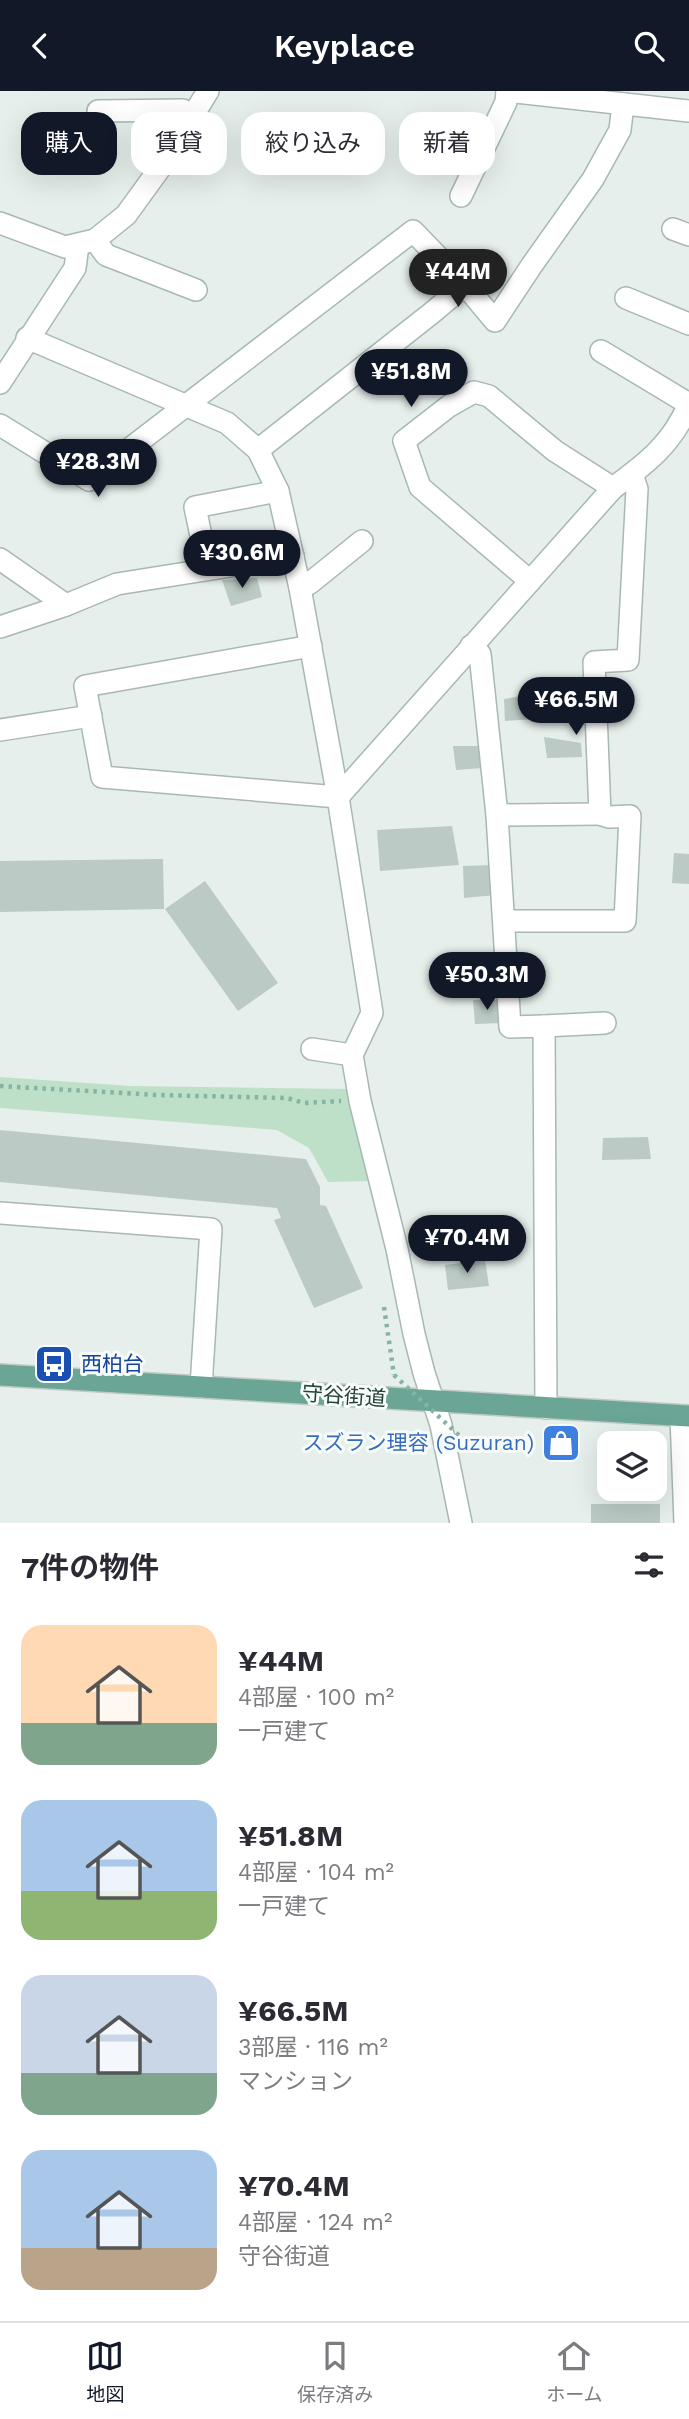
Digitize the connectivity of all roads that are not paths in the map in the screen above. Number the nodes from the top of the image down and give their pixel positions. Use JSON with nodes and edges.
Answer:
{"nodes":[{"id":1,"x":208,"y":91,"type":"edge"},
{"id":2,"x":507,"y":91,"type":"edge"},
{"id":3,"x":623,"y":104,"type":"junction"},
{"id":4,"x":678,"y":104,"type":"edge"},
{"id":5,"x":98,"y":111,"type":"dead end"},
{"id":6,"x":186,"y":112,"type":"edge"},
{"id":7,"x":197,"y":112,"type":"edge"},
{"id":8,"x":154,"y":175,"type":"edge"},
{"id":9,"x":461,"y":196,"type":"dead end"},
{"id":10,"x":0,"y":223,"type":"edge"},
{"id":11,"x":87,"y":243,"type":"junction"},
{"id":12,"x":465,"y":285,"type":"junction"},
{"id":13,"x":188,"y":287,"type":"dead end"},
{"id":14,"x":626,"y":298,"type":"dead end"},
{"id":15,"x":689,"y":324,"type":"edge"},
{"id":16,"x":27,"y":338,"type":"junction"},
{"id":17,"x":600,"y":351,"type":"dead end"},
{"id":18,"x":0,"y":383,"type":"edge"},
{"id":19,"x":689,"y":404,"type":"edge"},
{"id":20,"x":186,"y":406,"type":"junction"},
{"id":21,"x":0,"y":425,"type":"edge"},
{"id":22,"x":684,"y":430,"type":"edge"},
{"id":23,"x":258,"y":450,"type":"junction"},
{"id":24,"x":632,"y":474,"type":"junction"},
{"id":25,"x":612,"y":488,"type":"junction"},
{"id":26,"x":278,"y":491,"type":"junction"},
{"id":27,"x":362,"y":541,"type":"dead end"},
{"id":28,"x":293,"y":556,"type":"junction"},
{"id":29,"x":0,"y":559,"type":"edge"},
{"id":30,"x":208,"y":569,"type":"junction"},
{"id":31,"x":530,"y":582,"type":"junction"},
{"id":32,"x":300,"y":587,"type":"junction"},
{"id":33,"x":66,"y":605,"type":"junction"},
{"id":34,"x":0,"y":627,"type":"edge"},
{"id":35,"x":311,"y":646,"type":"junction"},
{"id":36,"x":471,"y":646,"type":"junction"},
{"id":37,"x":91,"y":716,"type":"junction"},
{"id":38,"x":0,"y":730,"type":"edge"},
{"id":39,"x":338,"y":797,"type":"junction"},
{"id":40,"x":600,"y":814,"type":"junction"},
{"id":41,"x":497,"y":815,"type":"junction"},
{"id":42,"x":505,"y":921,"type":"junction"},
{"id":43,"x":606,"y":1023,"type":"dead end"},
{"id":44,"x":544,"y":1026,"type":"junction"},
{"id":45,"x":312,"y":1049,"type":"dead end"},
{"id":46,"x":352,"y":1055,"type":"junction"},
{"id":47,"x":0,"y":1213,"type":"edge"},
{"id":48,"x":0,"y":1375,"type":"edge"},
{"id":49,"x":201,"y":1387,"type":"junction"},
{"id":50,"x":433,"y":1401,"type":"junction"},
{"id":51,"x":546,"y":1408,"type":"junction"},
{"id":52,"x":685,"y":1416,"type":"edge"},
{"id":53,"x":461,"y":1523,"type":"edge"},
{"id":54,"x":685,"y":1523,"type":"edge"}],
"edges":[{"from":1,"to":7,"type":"street"},
{"from":2,"to":3,"type":"street"},
{"from":2,"to":9,"type":"street"},
{"from":3,"to":4,"type":"street"},
{"from":3,"to":12,"type":"street"},
{"from":5,"to":6,"type":"street"},
{"from":8,"to":11,"type":"street"},
{"from":10,"to":11,"type":"street"},
{"from":11,"to":13,"type":"street"},
{"from":11,"to":16,"type":"street"},
{"from":12,"to":20,"type":"street"},
{"from":12,"to":23,"type":"street"},
{"from":14,"to":15,"type":"street"},
{"from":16,"to":18,"type":"street"},
{"from":16,"to":20,"type":"street"},
{"from":17,"to":19,"type":"street"},
{"from":19,"to":22,"type":"street"},
{"from":20,"to":21,"type":"street"},
{"from":20,"to":23,"type":"street"},
{"from":22,"to":24,"type":"street"},
{"from":23,"to":26,"type":"street"},
{"from":24,"to":25,"type":"street"},
{"from":24,"to":40,"type":"street"},
{"from":25,"to":31,"type":"street"},
{"from":25,"to":31,"type":"street"},
{"from":26,"to":28,"type":"street"},
{"from":26,"to":30,"type":"street"},
{"from":27,"to":32,"type":"street"},
{"from":28,"to":30,"type":"street"},
{"from":28,"to":32,"type":"street"},
{"from":29,"to":33,"type":"street"},
{"from":30,"to":33,"type":"street"},
{"from":31,"to":36,"type":"street"},
{"from":32,"to":35,"type":"street"},
{"from":33,"to":34,"type":"street"},
{"from":35,"to":37,"type":"street"},
{"from":35,"to":39,"type":"street"},
{"from":36,"to":39,"type":"street"},
{"from":36,"to":41,"type":"street"},
{"from":37,"to":38,"type":"street"},
{"from":37,"to":39,"type":"street"},
{"from":39,"to":46,"type":"street"},
{"from":40,"to":41,"type":"street"},
{"from":40,"to":42,"type":"street"},
{"from":41,"to":42,"type":"street"},
{"from":42,"to":44,"type":"street"},
{"from":43,"to":44,"type":"street"},
{"from":44,"to":51,"type":"street"},
{"from":45,"to":46,"type":"street"},
{"from":46,"to":50,"type":"street"},
{"from":47,"to":49,"type":"street"},
{"from":48,"to":49,"type":"main road","name":"守谷街道"},
{"from":49,"to":50,"type":"main road","name":"守谷街道"},
{"from":50,"to":51,"type":"main road","name":"守谷街道"},
{"from":50,"to":53,"type":"street"},
{"from":51,"to":52,"type":"main road","name":"守谷街道"},
{"from":52,"to":54,"type":"street"}]}
